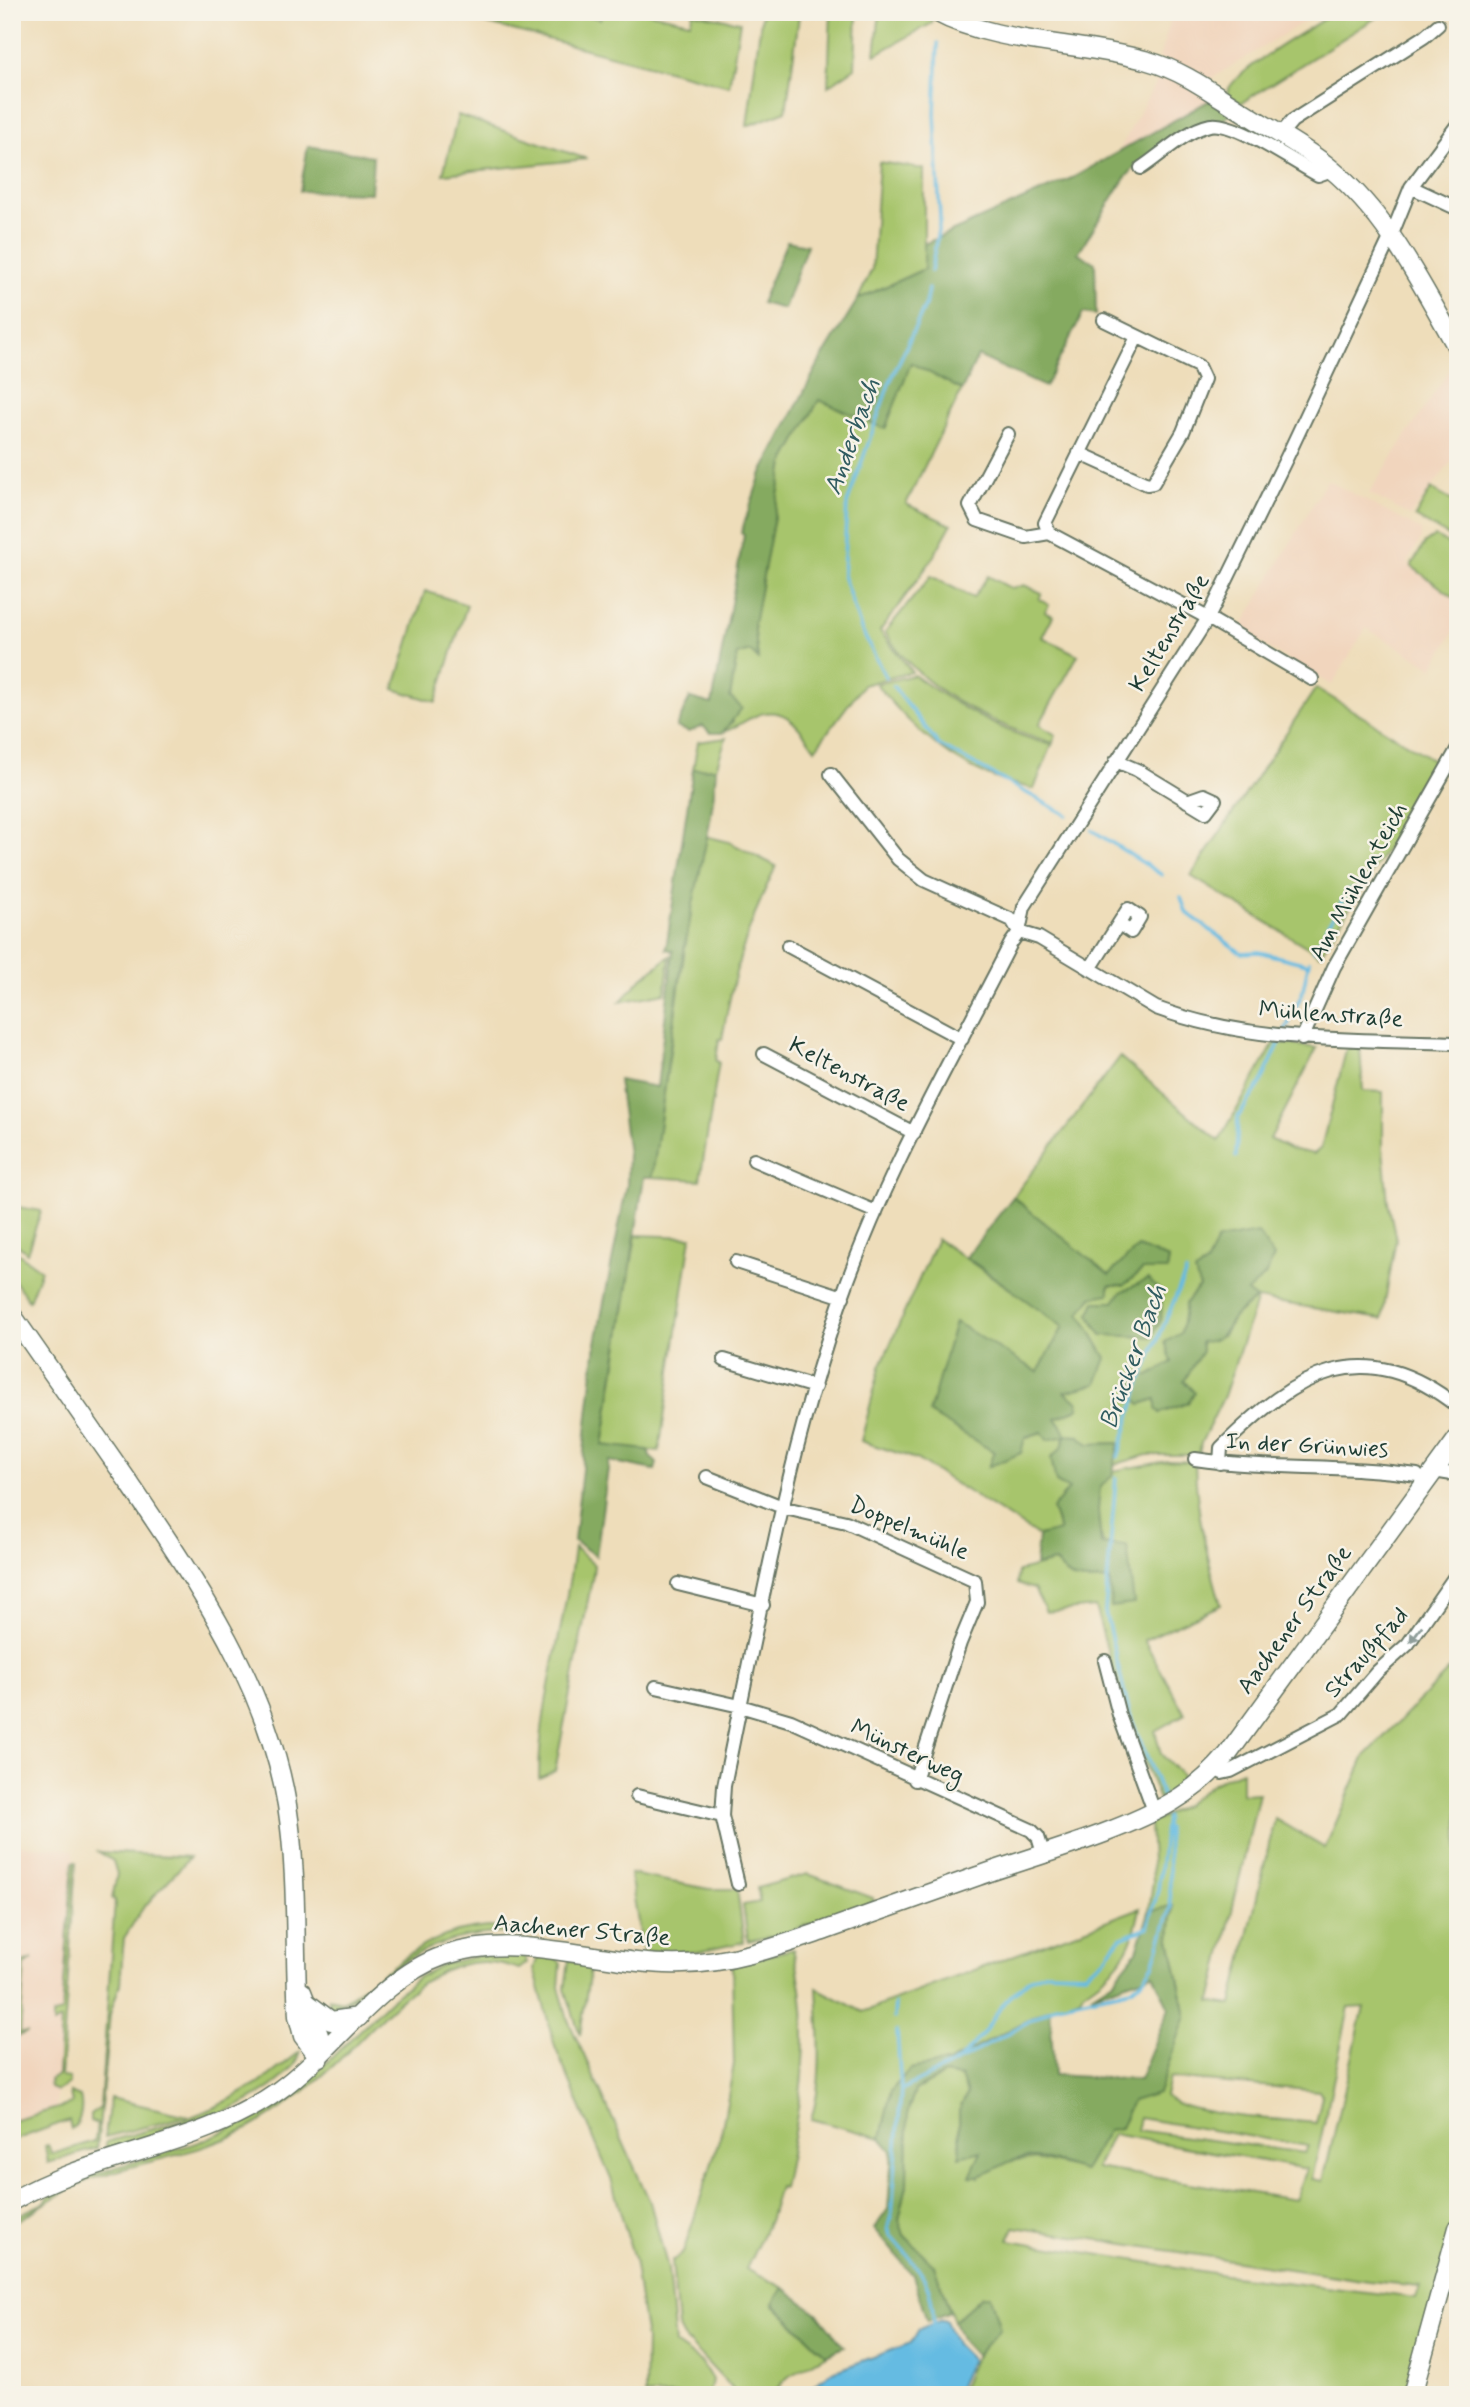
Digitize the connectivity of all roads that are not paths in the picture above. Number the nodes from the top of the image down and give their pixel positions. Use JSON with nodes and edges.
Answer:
{"nodes":[{"id":1,"x":936,"y":12,"type":"edge"},
{"id":2,"x":1438,"y":25,"type":"dead end"},
{"id":3,"x":1458,"y":124,"type":"edge"},
{"id":4,"x":1280,"y":135,"type":"junction"},
{"id":5,"x":1141,"y":169,"type":"dead end"},
{"id":6,"x":1332,"y":170,"type":"junction"},
{"id":7,"x":1411,"y":187,"type":"junction"},
{"id":8,"x":1458,"y":209,"type":"edge"},
{"id":9,"x":1392,"y":234,"type":"junction"},
{"id":10,"x":1104,"y":320,"type":"dead end"},
{"id":11,"x":1137,"y":337,"type":"junction"},
{"id":12,"x":1458,"y":349,"type":"edge"},
{"id":13,"x":1007,"y":434,"type":"dead end"},
{"id":14,"x":1079,"y":453,"type":"junction"},
{"id":15,"x":1049,"y":533,"type":"junction"},
{"id":16,"x":1208,"y":618,"type":"junction"},
{"id":17,"x":1311,"y":679,"type":"dead end"},
{"id":18,"x":1458,"y":748,"type":"edge"},
{"id":19,"x":1116,"y":761,"type":"junction"},
{"id":20,"x":831,"y":774,"type":"dead end"},
{"id":21,"x":1187,"y":801,"type":"dead end"},
{"id":22,"x":1119,"y":923,"type":"dead end"},
{"id":23,"x":1019,"y":932,"type":"junction"},
{"id":24,"x":788,"y":946,"type":"dead end"},
{"id":25,"x":1090,"y":969,"type":"junction"},
{"id":26,"x":962,"y":1039,"type":"junction"},
{"id":27,"x":1297,"y":1039,"type":"junction"},
{"id":28,"x":1458,"y":1043,"type":"edge"},
{"id":29,"x":764,"y":1054,"type":"dead end"},
{"id":30,"x":914,"y":1133,"type":"junction"},
{"id":31,"x":754,"y":1160,"type":"dead end"},
{"id":32,"x":876,"y":1212,"type":"junction"},
{"id":33,"x":736,"y":1262,"type":"dead end"},
{"id":34,"x":842,"y":1297,"type":"junction"},
{"id":35,"x":12,"y":1315,"type":"edge"},
{"id":36,"x":724,"y":1360,"type":"dead end"},
{"id":37,"x":815,"y":1387,"type":"junction"},
{"id":38,"x":1458,"y":1408,"type":"edge"},
{"id":39,"x":1458,"y":1438,"type":"edge"},
{"id":40,"x":1195,"y":1459,"type":"dead end"},
{"id":41,"x":1220,"y":1463,"type":"junction"},
{"id":42,"x":1425,"y":1473,"type":"junction"},
{"id":43,"x":1458,"y":1475,"type":"edge"},
{"id":44,"x":706,"y":1477,"type":"dead end"},
{"id":45,"x":785,"y":1508,"type":"junction"},
{"id":46,"x":1456,"y":1575,"type":"edge"},
{"id":47,"x":678,"y":1584,"type":"dead end"},
{"id":48,"x":763,"y":1605,"type":"junction"},
{"id":49,"x":1105,"y":1661,"type":"dead end"},
{"id":50,"x":656,"y":1687,"type":"dead end"},
{"id":51,"x":740,"y":1706,"type":"junction"},
{"id":52,"x":1215,"y":1767,"type":"junction"},
{"id":53,"x":915,"y":1780,"type":"junction"},
{"id":54,"x":637,"y":1796,"type":"dead end"},
{"id":55,"x":1154,"y":1811,"type":"junction"},
{"id":56,"x":722,"y":1816,"type":"junction"},
{"id":57,"x":1043,"y":1853,"type":"junction"},
{"id":58,"x":738,"y":1884,"type":"dead end"},
{"id":59,"x":299,"y":1986,"type":"junction"},
{"id":60,"x":307,"y":2003,"type":"junction"},
{"id":61,"x":359,"y":2017,"type":"junction"},
{"id":62,"x":319,"y":2056,"type":"junction"},
{"id":63,"x":12,"y":2201,"type":"edge"},
{"id":64,"x":1458,"y":2228,"type":"edge"},
{"id":65,"x":1412,"y":2395,"type":"edge"}],
"edges":[{"from":1,"to":4,"type":"main road"},
{"from":2,"to":4,"type":"street"},
{"from":3,"to":7,"type":"street","name":"Keltenstraße"},
{"from":4,"to":6,"type":"main road"},
{"from":5,"to":6,"type":"street"},
{"from":6,"to":9,"type":"main road"},
{"from":7,"to":8,"type":"street"},
{"from":7,"to":9,"type":"street","name":"Keltenstraße"},
{"from":9,"to":12,"type":"main road"},
{"from":9,"to":16,"type":"street","name":"Keltenstraße"},
{"from":10,"to":11,"type":"street"},
{"from":11,"to":14,"type":"street"},
{"from":11,"to":14,"type":"street"},
{"from":13,"to":15,"type":"street"},
{"from":14,"to":15,"type":"street"},
{"from":15,"to":16,"type":"street"},
{"from":16,"to":17,"type":"street"},
{"from":16,"to":19,"type":"street","name":"Keltenstraße"},
{"from":18,"to":27,"type":"street","name":"Am Mühlenteich"},
{"from":19,"to":21,"type":"street"},
{"from":19,"to":23,"type":"street","name":"Keltenstraße"},
{"from":20,"to":23,"type":"street","name":"Mühlenstraße"},
{"from":22,"to":25,"type":"street"},
{"from":23,"to":25,"type":"street","name":"Mühlenstraße"},
{"from":23,"to":26,"type":"street","name":"Keltenstraße"},
{"from":24,"to":26,"type":"street"},
{"from":25,"to":27,"type":"street","name":"Mühlenstraße"},
{"from":26,"to":30,"type":"street","name":"Keltenstraße"},
{"from":27,"to":28,"type":"street","name":"Mühlenstraße"},
{"from":29,"to":30,"type":"street","name":"Keltenstraße"},
{"from":30,"to":32,"type":"street","name":"Keltenstraße"},
{"from":31,"to":32,"type":"street"},
{"from":32,"to":34,"type":"street","name":"Keltenstraße"},
{"from":33,"to":34,"type":"street"},
{"from":34,"to":37,"type":"street","name":"Keltenstraße"},
{"from":35,"to":59,"type":"main road"},
{"from":36,"to":37,"type":"street"},
{"from":37,"to":45,"type":"street","name":"Keltenstraße"},
{"from":38,"to":41,"type":"street"},
{"from":39,"to":42,"type":"main road","name":"Aachener Straße"},
{"from":40,"to":41,"type":"street","name":"In der Grünwies"},
{"from":41,"to":42,"type":"street","name":"In der Grünwies"},
{"from":42,"to":43,"type":"street","name":"In der Grünwies"},
{"from":42,"to":52,"type":"main road","name":"Aachener Straße"},
{"from":44,"to":45,"type":"street"},
{"from":45,"to":48,"type":"street","name":"Keltenstraße"},
{"from":45,"to":53,"type":"street","name":"Doppelmühle"},
{"from":46,"to":52,"type":"street","name":"Straußpfad","one_way":true},
{"from":47,"to":48,"type":"street"},
{"from":48,"to":51,"type":"street","name":"Keltenstraße"},
{"from":49,"to":55,"type":"street"},
{"from":50,"to":51,"type":"street"},
{"from":51,"to":53,"type":"street","name":"Münsterweg"},
{"from":51,"to":56,"type":"street","name":"Keltenstraße"},
{"from":52,"to":55,"type":"main road","name":"Aachener Straße"},
{"from":53,"to":57,"type":"street","name":"Münsterweg"},
{"from":54,"to":56,"type":"street"},
{"from":55,"to":57,"type":"main road","name":"Aachener Straße"},
{"from":56,"to":58,"type":"street","name":"Keltenstraße"},
{"from":57,"to":61,"type":"main road","name":"Aachener Straße"},
{"from":59,"to":60,"type":"main road"},
{"from":59,"to":62,"type":"main road"},
{"from":60,"to":61,"type":"main road"},
{"from":60,"to":62,"type":"main road"},
{"from":61,"to":62,"type":"main road","name":"Aachener Straße"},
{"from":62,"to":63,"type":"main road","name":"Aachener Straße"},
{"from":64,"to":65,"type":"main road"}]}
